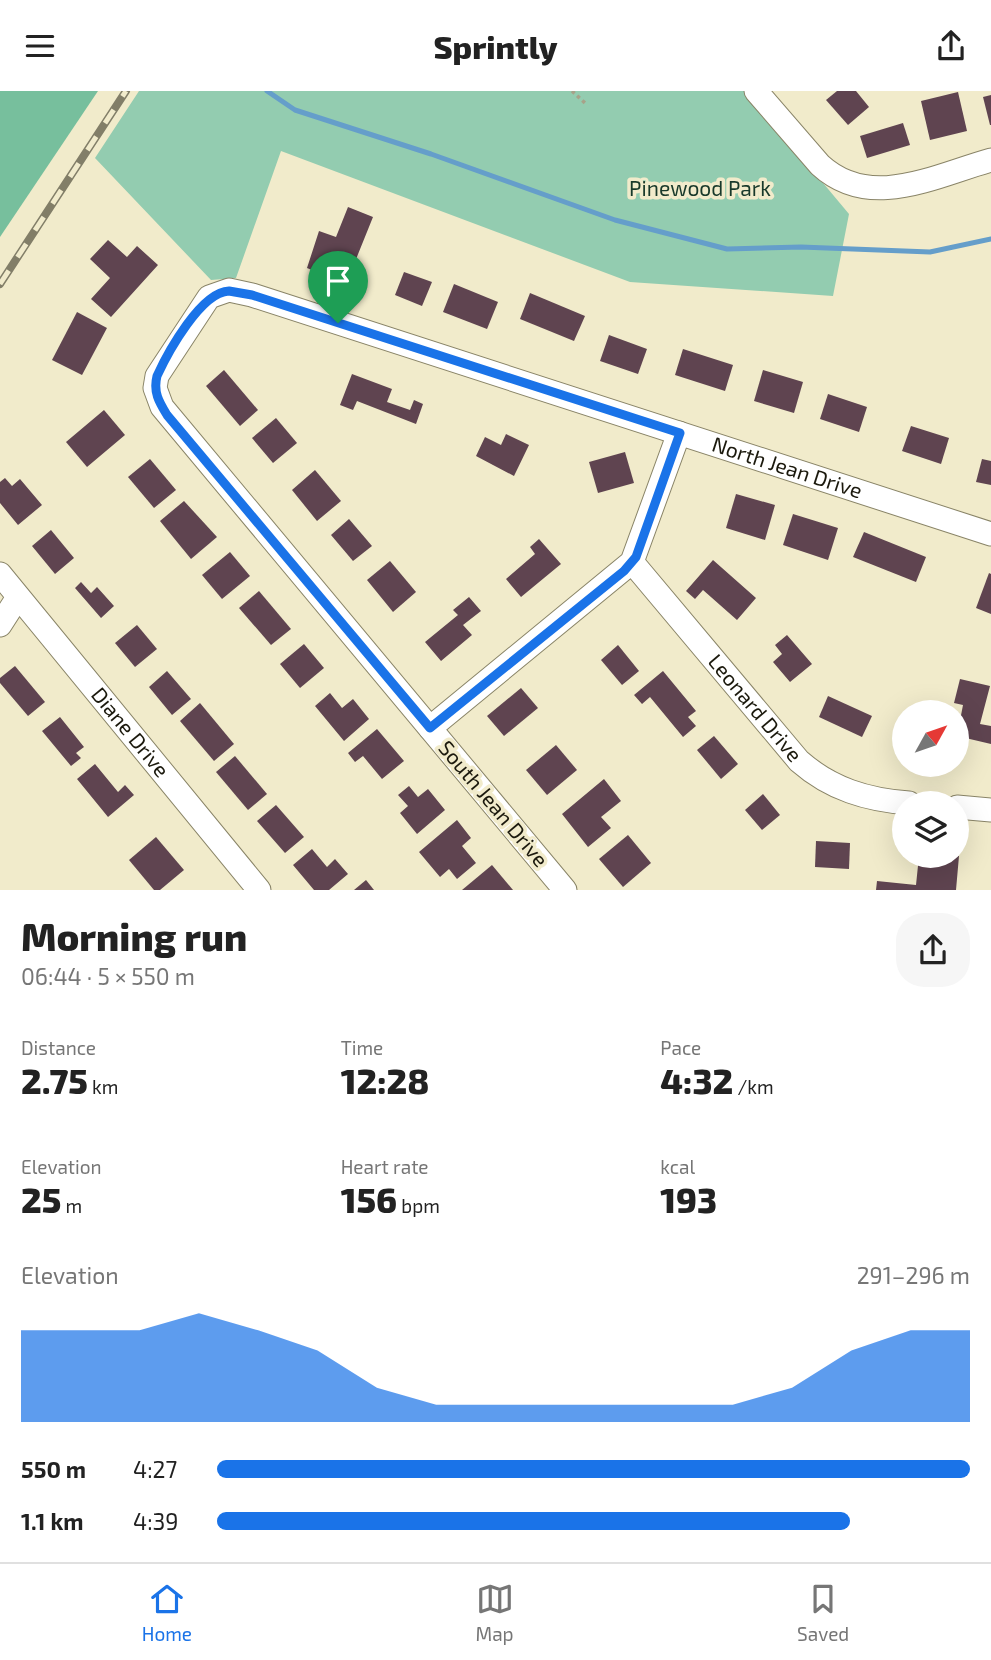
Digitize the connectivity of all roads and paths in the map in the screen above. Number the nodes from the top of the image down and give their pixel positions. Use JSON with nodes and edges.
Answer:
{"nodes":[{"id":1,"x":572,"y":91,"type":"edge"},
{"id":2,"x":756,"y":91,"type":"edge"},
{"id":3,"x":585,"y":103,"type":"dead end"},
{"id":4,"x":991,"y":160,"type":"edge"},
{"id":5,"x":221,"y":291,"type":"joint"},
{"id":6,"x":680,"y":433,"type":"junction"},
{"id":7,"x":991,"y":534,"type":"edge"},
{"id":8,"x":632,"y":562,"type":"junction"},
{"id":9,"x":0,"y":575,"type":"edge"},
{"id":10,"x":18,"y":597,"type":"junction"},
{"id":11,"x":0,"y":625,"type":"edge"},
{"id":12,"x":430,"y":728,"type":"junction"},
{"id":13,"x":892,"y":800,"type":"edge"},
{"id":14,"x":969,"y":808,"type":"edge"},
{"id":15,"x":991,"y":810,"type":"edge"},
{"id":16,"x":259,"y":890,"type":"edge"},
{"id":17,"x":565,"y":890,"type":"edge"}],
"edges":[{"from":1,"to":3,"type":"path"},
{"from":2,"to":4,"type":"street"},
{"from":5,"to":6,"type":"street","name":"North Jean Drive"},
{"from":5,"to":12,"type":"street","name":"South Jean Drive"},
{"from":6,"to":7,"type":"street","name":"North Jean Drive"},
{"from":6,"to":8,"type":"street"},
{"from":8,"to":12,"type":"street"},
{"from":8,"to":13,"type":"street","name":"Leonard Drive"},
{"from":9,"to":10,"type":"street","name":"Diane Drive"},
{"from":10,"to":11,"type":"street"},
{"from":10,"to":16,"type":"street","name":"Diane Drive"},
{"from":12,"to":17,"type":"street","name":"South Jean Drive"},
{"from":14,"to":15,"type":"street"}]}
